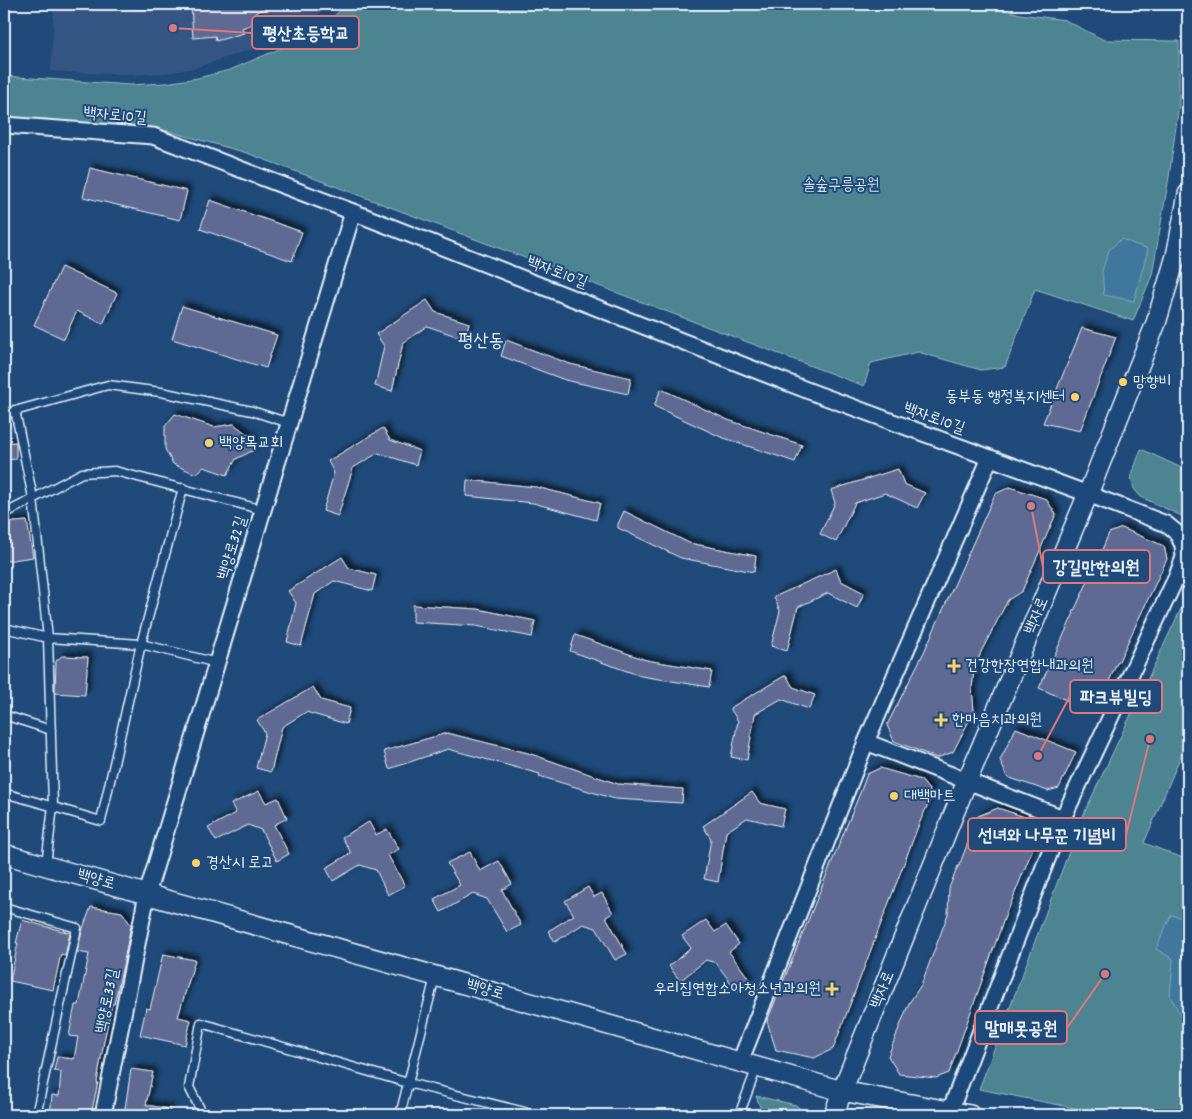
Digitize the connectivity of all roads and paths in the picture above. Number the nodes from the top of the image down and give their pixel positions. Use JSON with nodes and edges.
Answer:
{"nodes":[{"id":1,"x":4,"y":125,"type":"edge"},
{"id":2,"x":1188,"y":194,"type":"edge"},
{"id":3,"x":352,"y":212,"type":"junction"},
{"id":4,"x":15,"y":410,"type":"junction"},
{"id":5,"x":4,"y":414,"type":"edge"},
{"id":6,"x":289,"y":423,"type":"junction"},
{"id":7,"x":990,"y":458,"type":"junction"},
{"id":8,"x":183,"y":488,"type":"junction"},
{"id":9,"x":1088,"y":494,"type":"junction"},
{"id":10,"x":33,"y":498,"type":"junction"},
{"id":11,"x":263,"y":510,"type":"junction"},
{"id":12,"x":4,"y":514,"type":"edge"},
{"id":13,"x":4,"y":628,"type":"edge"},
{"id":14,"x":48,"y":638,"type":"junction"},
{"id":15,"x":141,"y":644,"type":"junction"},
{"id":16,"x":217,"y":663,"type":"junction"},
{"id":17,"x":4,"y":715,"type":"edge"},
{"id":18,"x":51,"y":730,"type":"junction"},
{"id":19,"x":866,"y":742,"type":"junction"},
{"id":20,"x":967,"y":781,"type":"junction"},
{"id":21,"x":4,"y":793,"type":"edge"},
{"id":22,"x":53,"y":806,"type":"junction"},
{"id":23,"x":1063,"y":818,"type":"junction"},
{"id":24,"x":4,"y":854,"type":"edge"},
{"id":25,"x":46,"y":866,"type":"junction"},
{"id":26,"x":147,"y":894,"type":"junction"},
{"id":27,"x":4,"y":907,"type":"edge"},
{"id":28,"x":436,"y":976,"type":"junction"},
{"id":29,"x":749,"y":1064,"type":"junction"},
{"id":30,"x":408,"y":1083,"type":"junction"},
{"id":31,"x":842,"y":1091,"type":"junction"},
{"id":32,"x":950,"y":1111,"type":"junction"},
{"id":33,"x":36,"y":1115,"type":"edge"},
{"id":34,"x":103,"y":1115,"type":"edge"},
{"id":35,"x":203,"y":1115,"type":"edge"},
{"id":36,"x":400,"y":1115,"type":"edge"},
{"id":37,"x":538,"y":1115,"type":"edge"},
{"id":38,"x":740,"y":1115,"type":"edge"},
{"id":39,"x":834,"y":1115,"type":"edge"},
{"id":40,"x":970,"y":1115,"type":"edge"}],
"edges":[{"from":1,"to":3,"type":"street","name":"백자로10길"},
{"from":2,"to":9,"type":"street","name":"백자로"},
{"from":3,"to":6,"type":"street","name":"백양로32길"},
{"from":3,"to":7,"type":"street","name":"백자로10길"},
{"from":4,"to":5,"type":"lane"},
{"from":4,"to":6,"type":"lane"},
{"from":4,"to":10,"type":"lane"},
{"from":6,"to":11,"type":"street","name":"백양로32길"},
{"from":7,"to":9,"type":"street","name":"백자로10길"},
{"from":7,"to":19,"type":"street"},
{"from":8,"to":10,"type":"lane"},
{"from":8,"to":11,"type":"lane"},
{"from":8,"to":15,"type":"lane"},
{"from":9,"to":20,"type":"street","name":"백자로"},
{"from":9,"to":23,"type":"street","name":"백자로10길"},
{"from":10,"to":12,"type":"lane"},
{"from":10,"to":14,"type":"lane"},
{"from":11,"to":16,"type":"street","name":"백양로32길"},
{"from":13,"to":14,"type":"lane"},
{"from":14,"to":15,"type":"lane"},
{"from":14,"to":18,"type":"lane"},
{"from":15,"to":16,"type":"lane"},
{"from":15,"to":22,"type":"lane"},
{"from":16,"to":26,"type":"street","name":"백양로32길"},
{"from":17,"to":18,"type":"lane"},
{"from":18,"to":22,"type":"lane"},
{"from":19,"to":20,"type":"street"},
{"from":19,"to":29,"type":"street"},
{"from":20,"to":23,"type":"street"},
{"from":20,"to":31,"type":"street","name":"백자로"},
{"from":21,"to":22,"type":"lane"},
{"from":22,"to":25,"type":"lane"},
{"from":23,"to":32,"type":"street","name":"백자로10길"},
{"from":24,"to":25,"type":"street","name":"백양로"},
{"from":25,"to":26,"type":"street","name":"백양로"},
{"from":26,"to":28,"type":"street","name":"백양로"},
{"from":26,"to":34,"type":"street","name":"백양로33길"},
{"from":27,"to":33,"type":"lane"},
{"from":28,"to":29,"type":"street","name":"백양로"},
{"from":28,"to":30,"type":"lane"},
{"from":29,"to":31,"type":"street","name":"백양로"},
{"from":29,"to":38,"type":"lane"},
{"from":30,"to":35,"type":"lane"},
{"from":30,"to":36,"type":"lane"},
{"from":30,"to":37,"type":"lane"},
{"from":31,"to":32,"type":"street","name":"백양로"},
{"from":31,"to":39,"type":"street","name":"백자로"},
{"from":32,"to":40,"type":"street","name":"백양로"}]}
